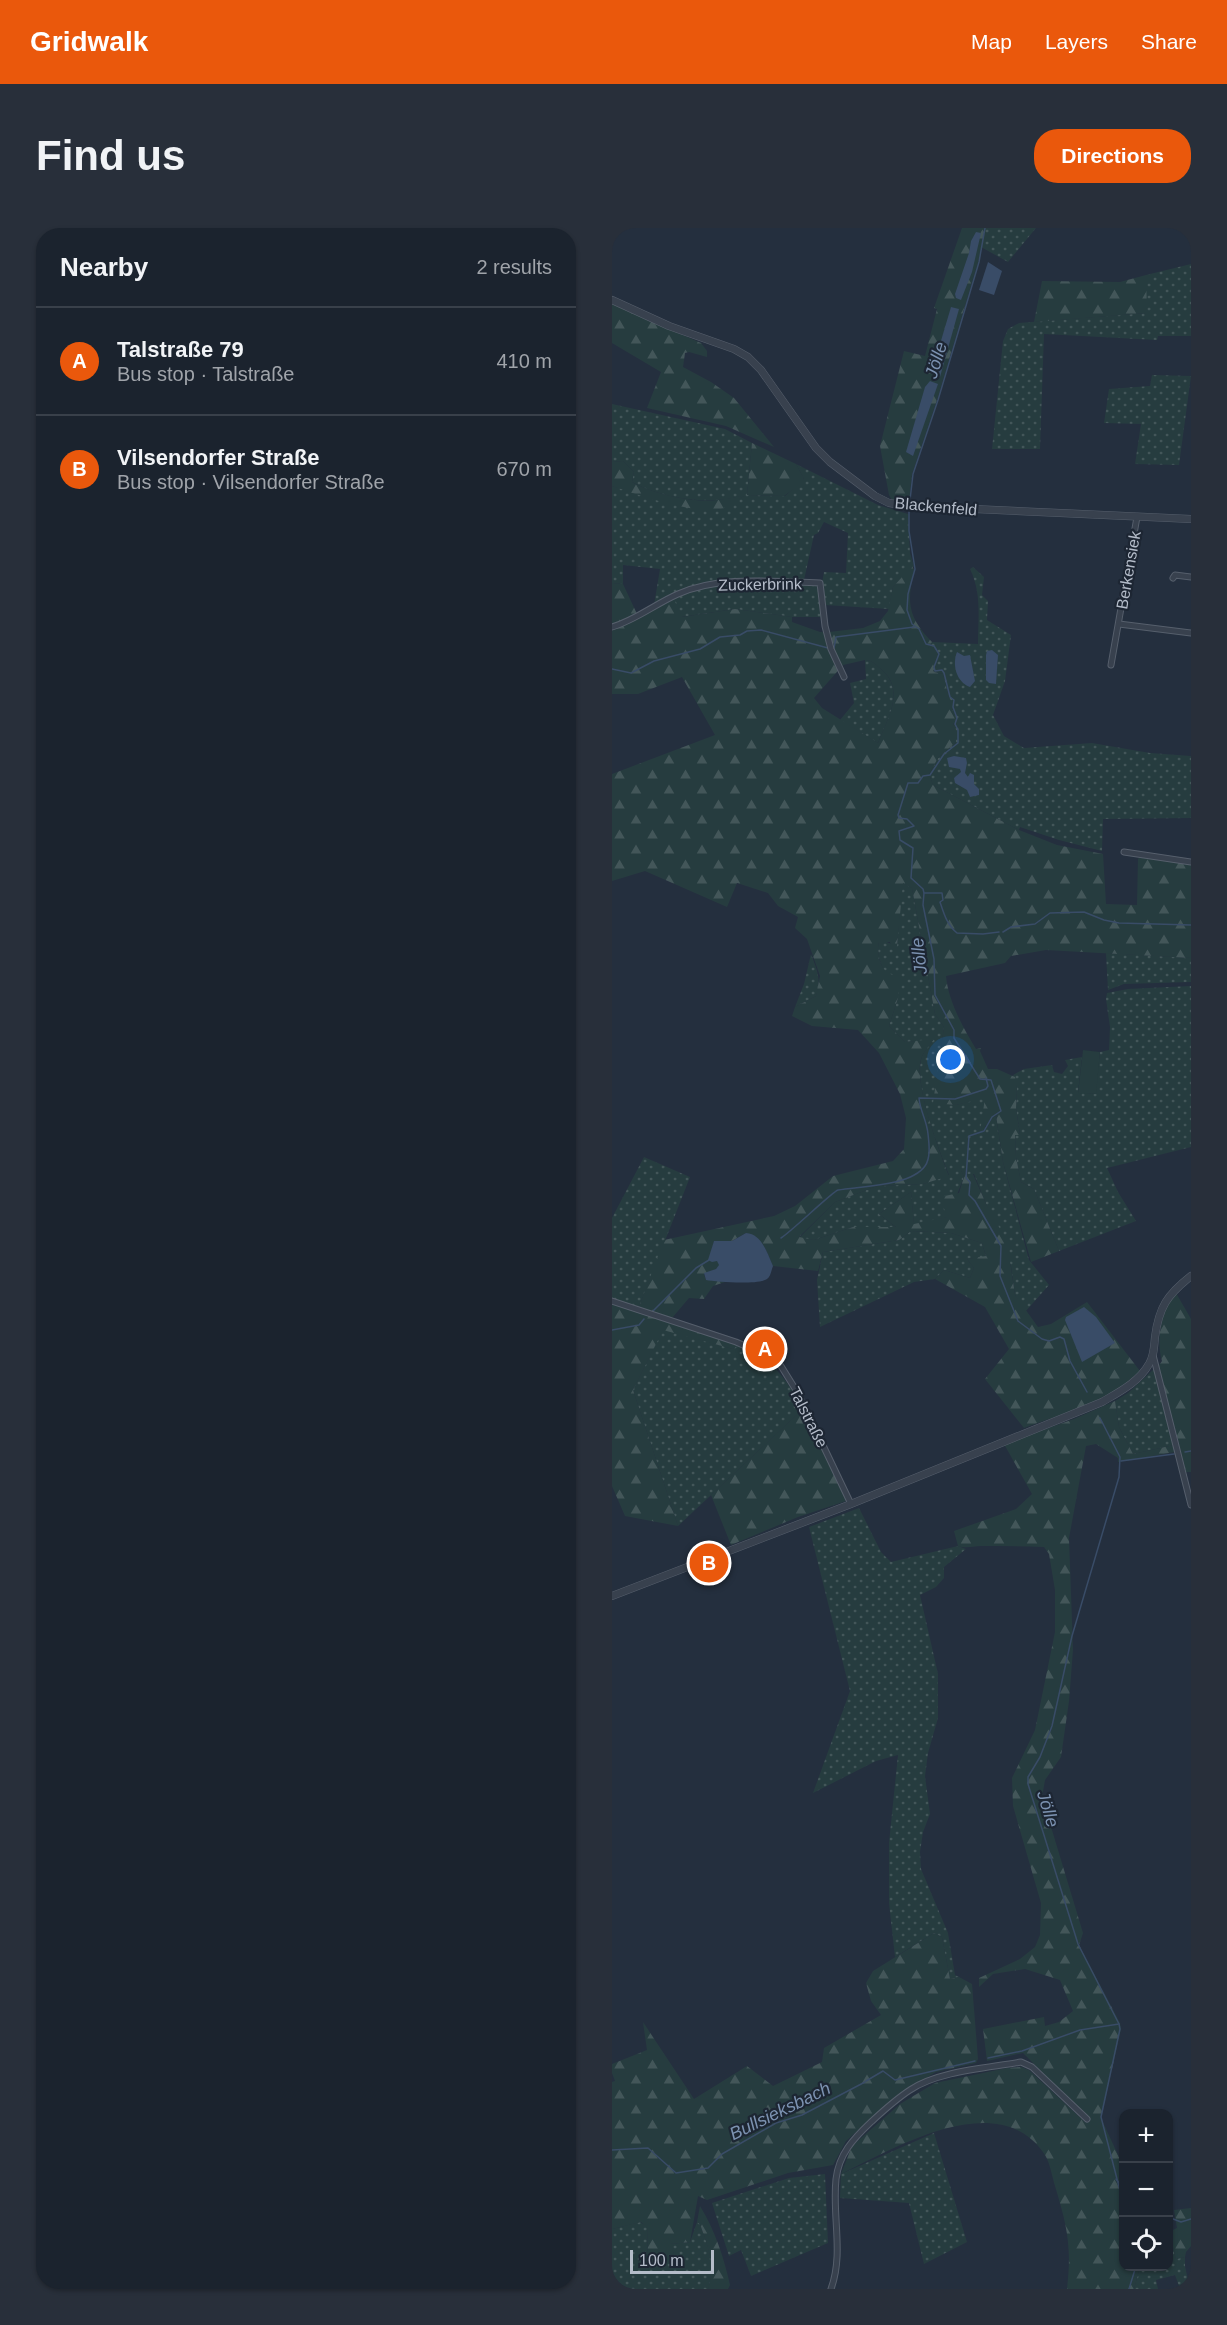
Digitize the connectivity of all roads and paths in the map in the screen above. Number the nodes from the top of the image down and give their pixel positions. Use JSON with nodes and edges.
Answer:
{"nodes":[{"id":1,"x":612,"y":300,"type":"edge"},
{"id":2,"x":1137,"y":517,"type":"junction"},
{"id":3,"x":1191,"y":519,"type":"edge"},
{"id":4,"x":1191,"y":577,"type":"edge"},
{"id":5,"x":1173,"y":578,"type":"dead end"},
{"id":6,"x":1119,"y":624,"type":"junction"},
{"id":7,"x":612,"y":627,"type":"edge"},
{"id":8,"x":1191,"y":633,"type":"edge"},
{"id":9,"x":1111,"y":665,"type":"dead end"},
{"id":10,"x":844,"y":677,"type":"dead end"},
{"id":11,"x":1124,"y":852,"type":"dead end"},
{"id":12,"x":1191,"y":862,"type":"edge"},
{"id":13,"x":1191,"y":1276,"type":"edge"},
{"id":14,"x":612,"y":1301,"type":"edge"},
{"id":15,"x":1153,"y":1355,"type":"junction"},
{"id":16,"x":851,"y":1504,"type":"junction"},
{"id":17,"x":1191,"y":1505,"type":"edge"},
{"id":18,"x":612,"y":1596,"type":"edge"},
{"id":19,"x":1087,"y":2119,"type":"dead end"},
{"id":20,"x":831,"y":2289,"type":"edge"}],
"edges":[{"from":1,"to":2,"type":"street","name":"Blackenfeld"},
{"from":2,"to":3,"type":"street","name":"Blackenfeld"},
{"from":2,"to":6,"type":"street","name":"Berkensiek"},
{"from":4,"to":5,"type":"street"},
{"from":6,"to":8,"type":"street","name":"Berkensiek"},
{"from":6,"to":9,"type":"street","name":"Berkensiek"},
{"from":7,"to":10,"type":"street","name":"Zuckerbrink"},
{"from":11,"to":12,"type":"street"},
{"from":13,"to":15,"type":"street"},
{"from":14,"to":16,"type":"street","name":"Talstraße"},
{"from":15,"to":16,"type":"street"},
{"from":15,"to":17,"type":"street"},
{"from":16,"to":18,"type":"street"},
{"from":19,"to":20,"type":"street"}]}
